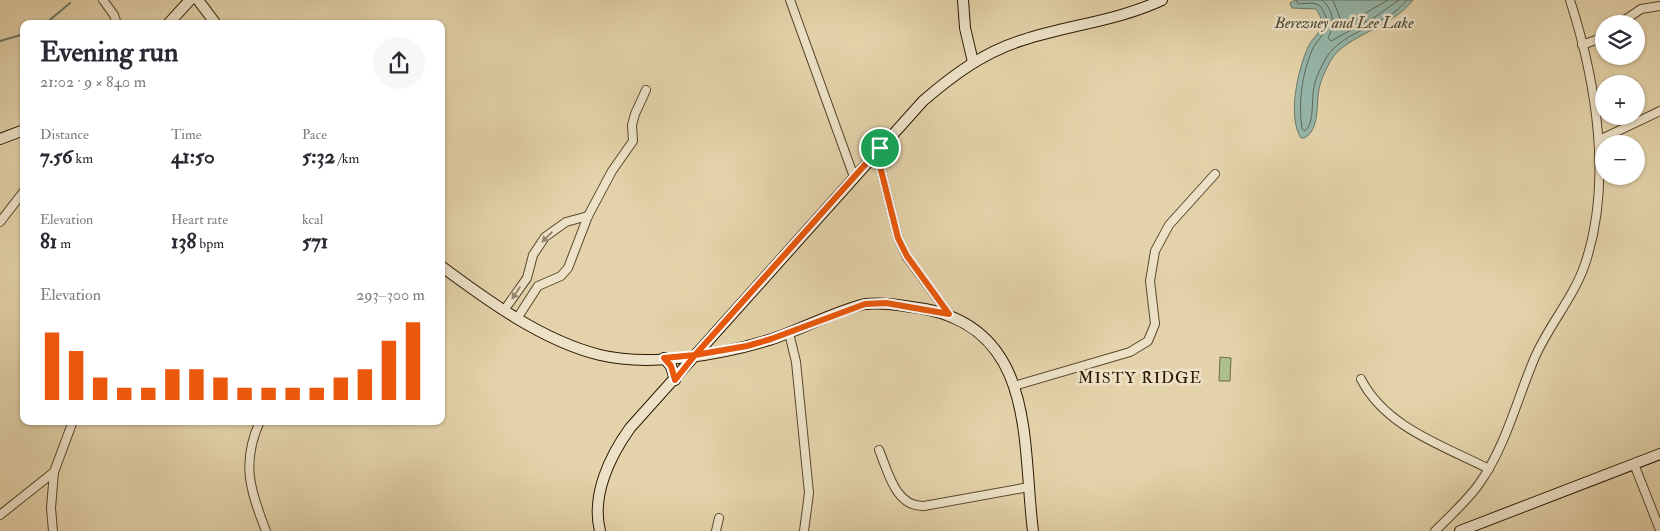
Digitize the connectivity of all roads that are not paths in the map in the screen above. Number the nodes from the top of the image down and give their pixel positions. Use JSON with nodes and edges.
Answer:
{"nodes":[{"id":1,"x":103,"y":0,"type":"edge"},
{"id":2,"x":190,"y":0,"type":"edge"},
{"id":3,"x":198,"y":0,"type":"edge"},
{"id":4,"x":790,"y":0,"type":"edge"},
{"id":5,"x":963,"y":0,"type":"edge"},
{"id":6,"x":1162,"y":0,"type":"edge"},
{"id":7,"x":1570,"y":0,"type":"edge"},
{"id":8,"x":1660,"y":6,"type":"edge"},
{"id":9,"x":1632,"y":15,"type":"edge"},
{"id":10,"x":116,"y":20,"type":"edge"},
{"id":11,"x":172,"y":20,"type":"edge"},
{"id":12,"x":213,"y":20,"type":"edge"},
{"id":13,"x":1595,"y":41,"type":"edge"},
{"id":14,"x":1582,"y":46,"type":"junction"},
{"id":15,"x":973,"y":62,"type":"junction"},
{"id":16,"x":646,"y":90,"type":"dead end"},
{"id":17,"x":1660,"y":111,"type":"edge"},
{"id":18,"x":20,"y":132,"type":"edge"},
{"id":19,"x":1598,"y":135,"type":"edge"},
{"id":20,"x":1610,"y":135,"type":"edge"},
{"id":21,"x":0,"y":139,"type":"edge"},
{"id":22,"x":880,"y":148,"type":"junction"},
{"id":23,"x":1215,"y":174,"type":"dead end"},
{"id":24,"x":854,"y":177,"type":"junction"},
{"id":25,"x":1598,"y":185,"type":"edge"},
{"id":26,"x":20,"y":196,"type":"edge"},
{"id":27,"x":588,"y":216,"type":"junction"},
{"id":28,"x":0,"y":222,"type":"edge"},
{"id":29,"x":445,"y":269,"type":"edge"},
{"id":30,"x":527,"y":278,"type":"junction"},
{"id":31,"x":538,"y":286,"type":"junction"},
{"id":32,"x":505,"y":309,"type":"junction"},
{"id":33,"x":949,"y":314,"type":"junction"},
{"id":34,"x":518,"y":317,"type":"junction"},
{"id":35,"x":788,"y":333,"type":"junction"},
{"id":36,"x":695,"y":355,"type":"junction"},
{"id":37,"x":664,"y":358,"type":"junction"},
{"id":38,"x":1361,"y":379,"type":"dead end"},
{"id":39,"x":675,"y":380,"type":"junction"},
{"id":40,"x":1014,"y":386,"type":"junction"},
{"id":41,"x":72,"y":425,"type":"edge"},
{"id":42,"x":258,"y":425,"type":"edge"},
{"id":43,"x":879,"y":450,"type":"dead end"},
{"id":44,"x":1660,"y":454,"type":"edge"},
{"id":45,"x":1634,"y":464,"type":"junction"},
{"id":46,"x":1489,"y":469,"type":"junction"},
{"id":47,"x":54,"y":472,"type":"junction"},
{"id":48,"x":1029,"y":487,"type":"junction"},
{"id":49,"x":0,"y":515,"type":"edge"},
{"id":50,"x":719,"y":518,"type":"dead end"},
{"id":51,"x":1660,"y":530,"type":"edge"},
{"id":52,"x":53,"y":531,"type":"edge"},
{"id":53,"x":266,"y":531,"type":"edge"},
{"id":54,"x":600,"y":531,"type":"edge"},
{"id":55,"x":716,"y":531,"type":"edge"},
{"id":56,"x":804,"y":531,"type":"edge"},
{"id":57,"x":1033,"y":531,"type":"edge"},
{"id":58,"x":1435,"y":531,"type":"edge"},
{"id":59,"x":1460,"y":531,"type":"edge"}],
"edges":[{"from":1,"to":10,"type":"street"},
{"from":2,"to":11,"type":"street"},
{"from":3,"to":12,"type":"street"},
{"from":4,"to":24,"type":"street"},
{"from":5,"to":15,"type":"street"},
{"from":6,"to":15,"type":"street"},
{"from":7,"to":14,"type":"street"},
{"from":8,"to":9,"type":"street"},
{"from":13,"to":14,"type":"street"},
{"from":14,"to":19,"type":"street"},
{"from":15,"to":22,"type":"street"},
{"from":16,"to":27,"type":"street"},
{"from":17,"to":20,"type":"street"},
{"from":18,"to":21,"type":"street"},
{"from":22,"to":24,"type":"street"},
{"from":22,"to":33,"type":"street"},
{"from":23,"to":40,"type":"street"},
{"from":24,"to":36,"type":"street"},
{"from":25,"to":46,"type":"street"},
{"from":26,"to":28,"type":"street"},
{"from":27,"to":30,"type":"street","one_way":true},
{"from":27,"to":31,"type":"street"},
{"from":29,"to":32,"type":"street"},
{"from":30,"to":31,"type":"street"},
{"from":30,"to":32,"type":"street","one_way":true},
{"from":31,"to":34,"type":"street"},
{"from":32,"to":34,"type":"street"},
{"from":33,"to":35,"type":"street"},
{"from":33,"to":40,"type":"street"},
{"from":34,"to":37,"type":"street"},
{"from":35,"to":36,"type":"street"},
{"from":35,"to":56,"type":"street"},
{"from":36,"to":37,"type":"street"},
{"from":36,"to":39,"type":"street"},
{"from":37,"to":39,"type":"street"},
{"from":38,"to":46,"type":"street"},
{"from":39,"to":54,"type":"street"},
{"from":40,"to":48,"type":"street"},
{"from":41,"to":47,"type":"street"},
{"from":42,"to":53,"type":"street"},
{"from":43,"to":48,"type":"street"},
{"from":44,"to":45,"type":"street"},
{"from":45,"to":51,"type":"street"},
{"from":45,"to":59,"type":"street"},
{"from":46,"to":58,"type":"street"},
{"from":47,"to":49,"type":"street"},
{"from":47,"to":52,"type":"street"},
{"from":48,"to":57,"type":"street"},
{"from":50,"to":55,"type":"street"}]}
